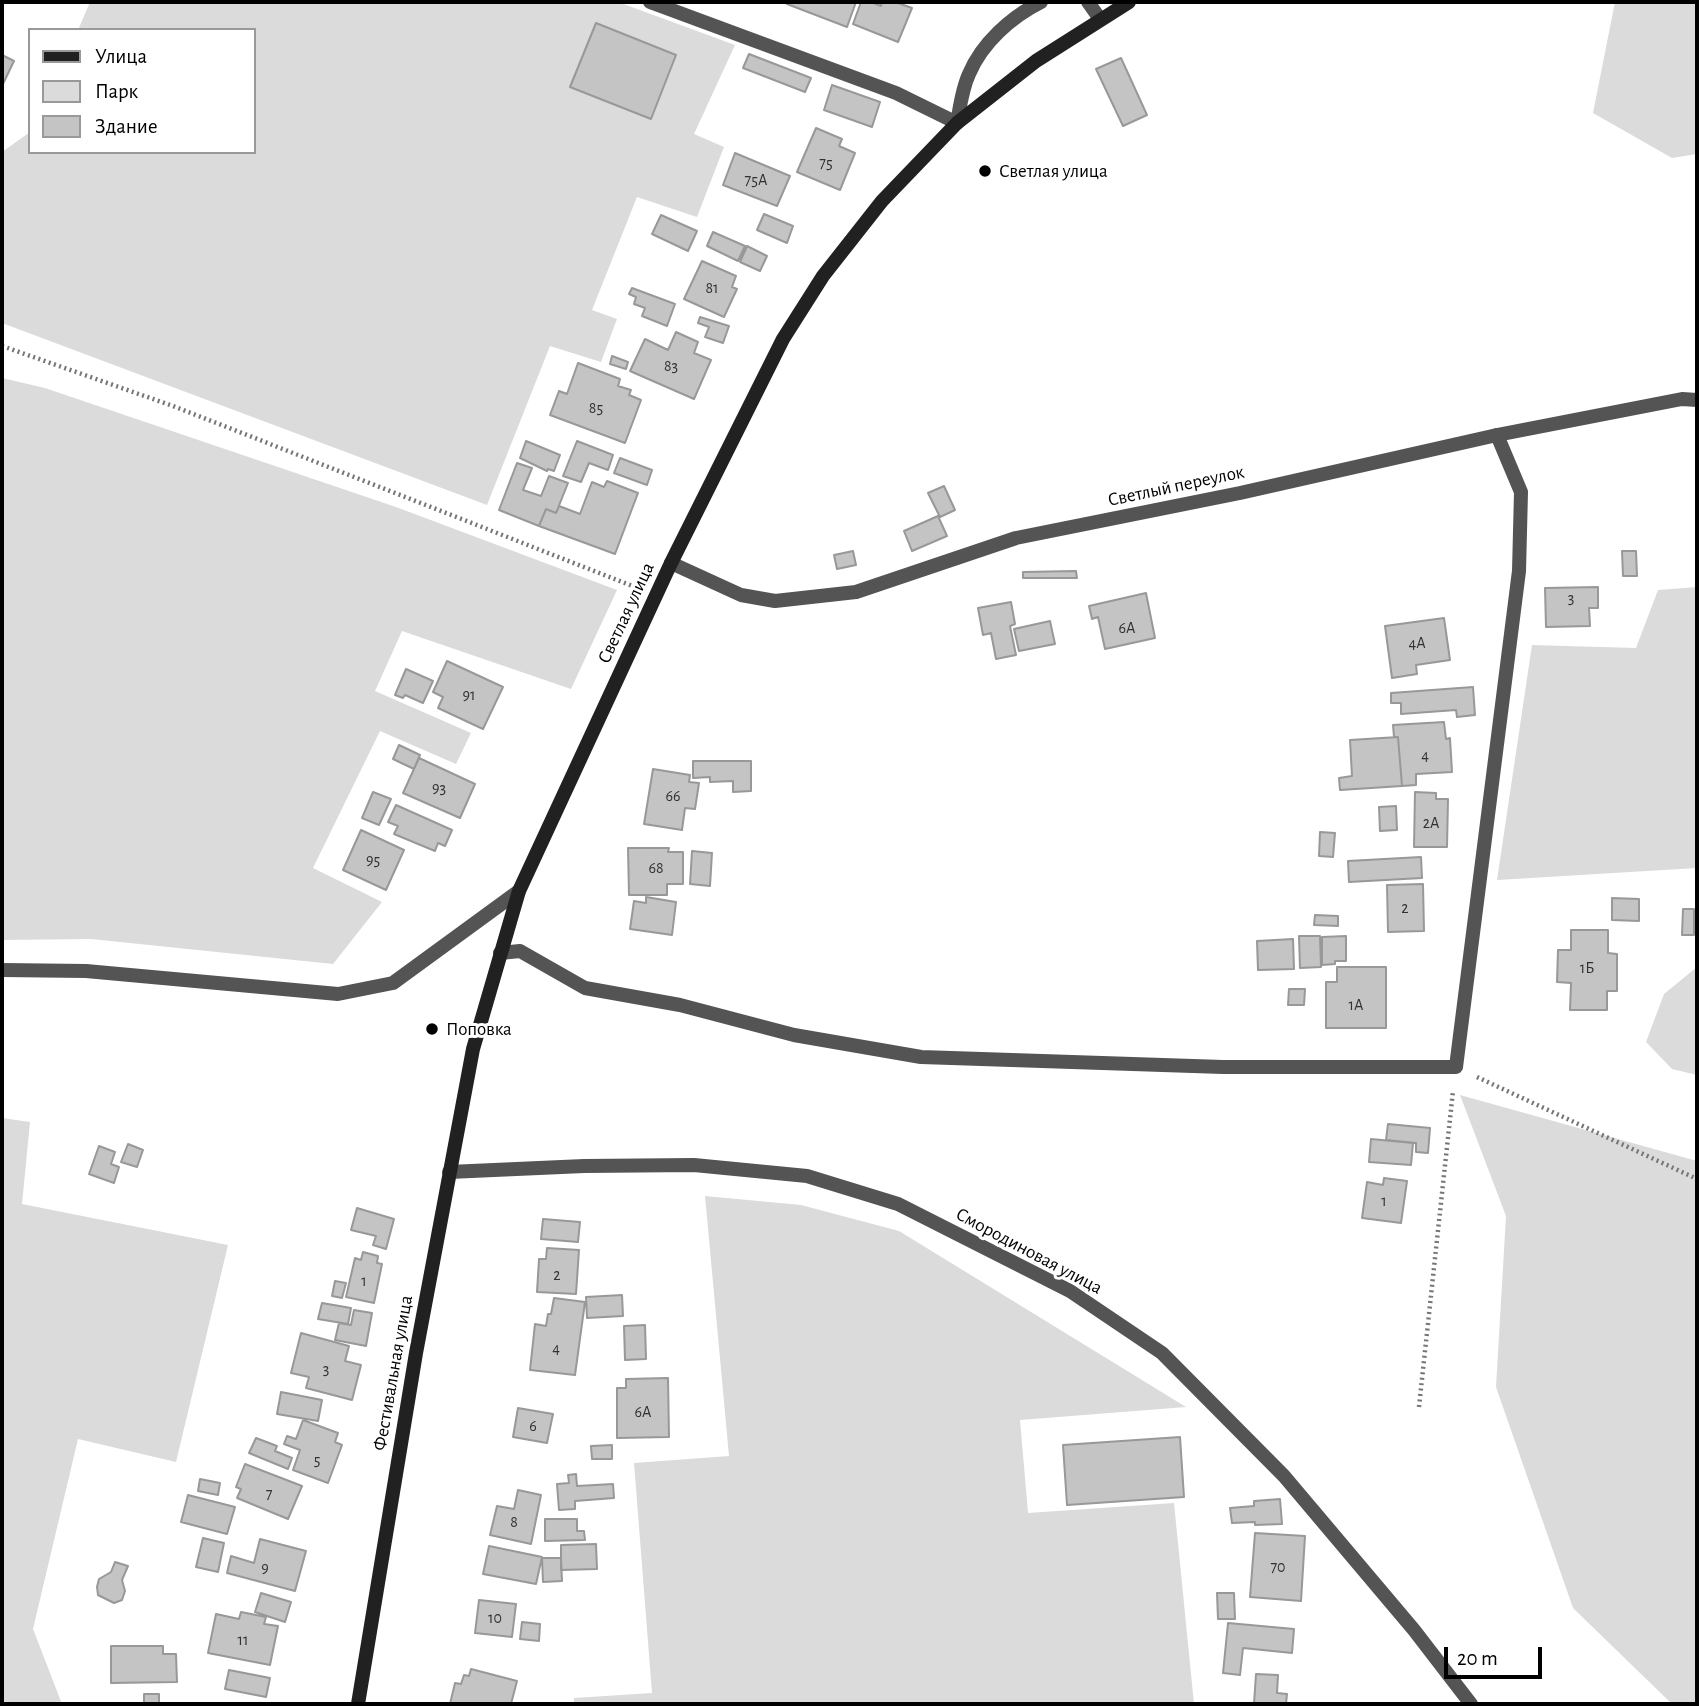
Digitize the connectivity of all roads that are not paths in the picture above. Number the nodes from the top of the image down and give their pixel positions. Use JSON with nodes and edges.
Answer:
{"nodes":[{"id":1,"x":650,"y":2,"type":"edge"},
{"id":2,"x":1041,"y":2,"type":"edge"},
{"id":3,"x":1088,"y":2,"type":"edge"},
{"id":4,"x":1129,"y":2,"type":"edge"},
{"id":5,"x":1100,"y":19,"type":"junction"},
{"id":6,"x":957,"y":123,"type":"junction"},
{"id":7,"x":1697,"y":400,"type":"edge"},
{"id":8,"x":1497,"y":435,"type":"junction"},
{"id":9,"x":671,"y":563,"type":"junction"},
{"id":10,"x":519,"y":891,"type":"junction"},
{"id":11,"x":500,"y":953,"type":"junction"},
{"id":12,"x":2,"y":970,"type":"edge"},
{"id":13,"x":473,"y":1049,"type":"joint"},
{"id":14,"x":449,"y":1172,"type":"junction"},
{"id":15,"x":358,"y":1704,"type":"edge"},
{"id":16,"x":1471,"y":1704,"type":"edge"}],
"edges":[{"from":1,"to":6,"type":"street"},
{"from":2,"to":6,"type":"street"},
{"from":3,"to":5,"type":"street"},
{"from":4,"to":5,"type":"street","name":"Светлая улица"},
{"from":5,"to":6,"type":"street","name":"Светлая улица"},
{"from":6,"to":9,"type":"street","name":"Светлая улица"},
{"from":7,"to":8,"type":"street","name":"Светлый переулок"},
{"from":8,"to":9,"type":"street","name":"Светлый переулок"},
{"from":8,"to":11,"type":"street"},
{"from":9,"to":10,"type":"street","name":"Светлая улица"},
{"from":10,"to":11,"type":"street","name":"Светлая улица"},
{"from":10,"to":12,"type":"street"},
{"from":11,"to":13,"type":"street","name":"Светлая улица"},
{"from":13,"to":14,"type":"street","name":"Фестивальная улица"},
{"from":14,"to":15,"type":"street","name":"Фестивальная улица"},
{"from":14,"to":16,"type":"street","name":"Смородиновая улица"}]}
